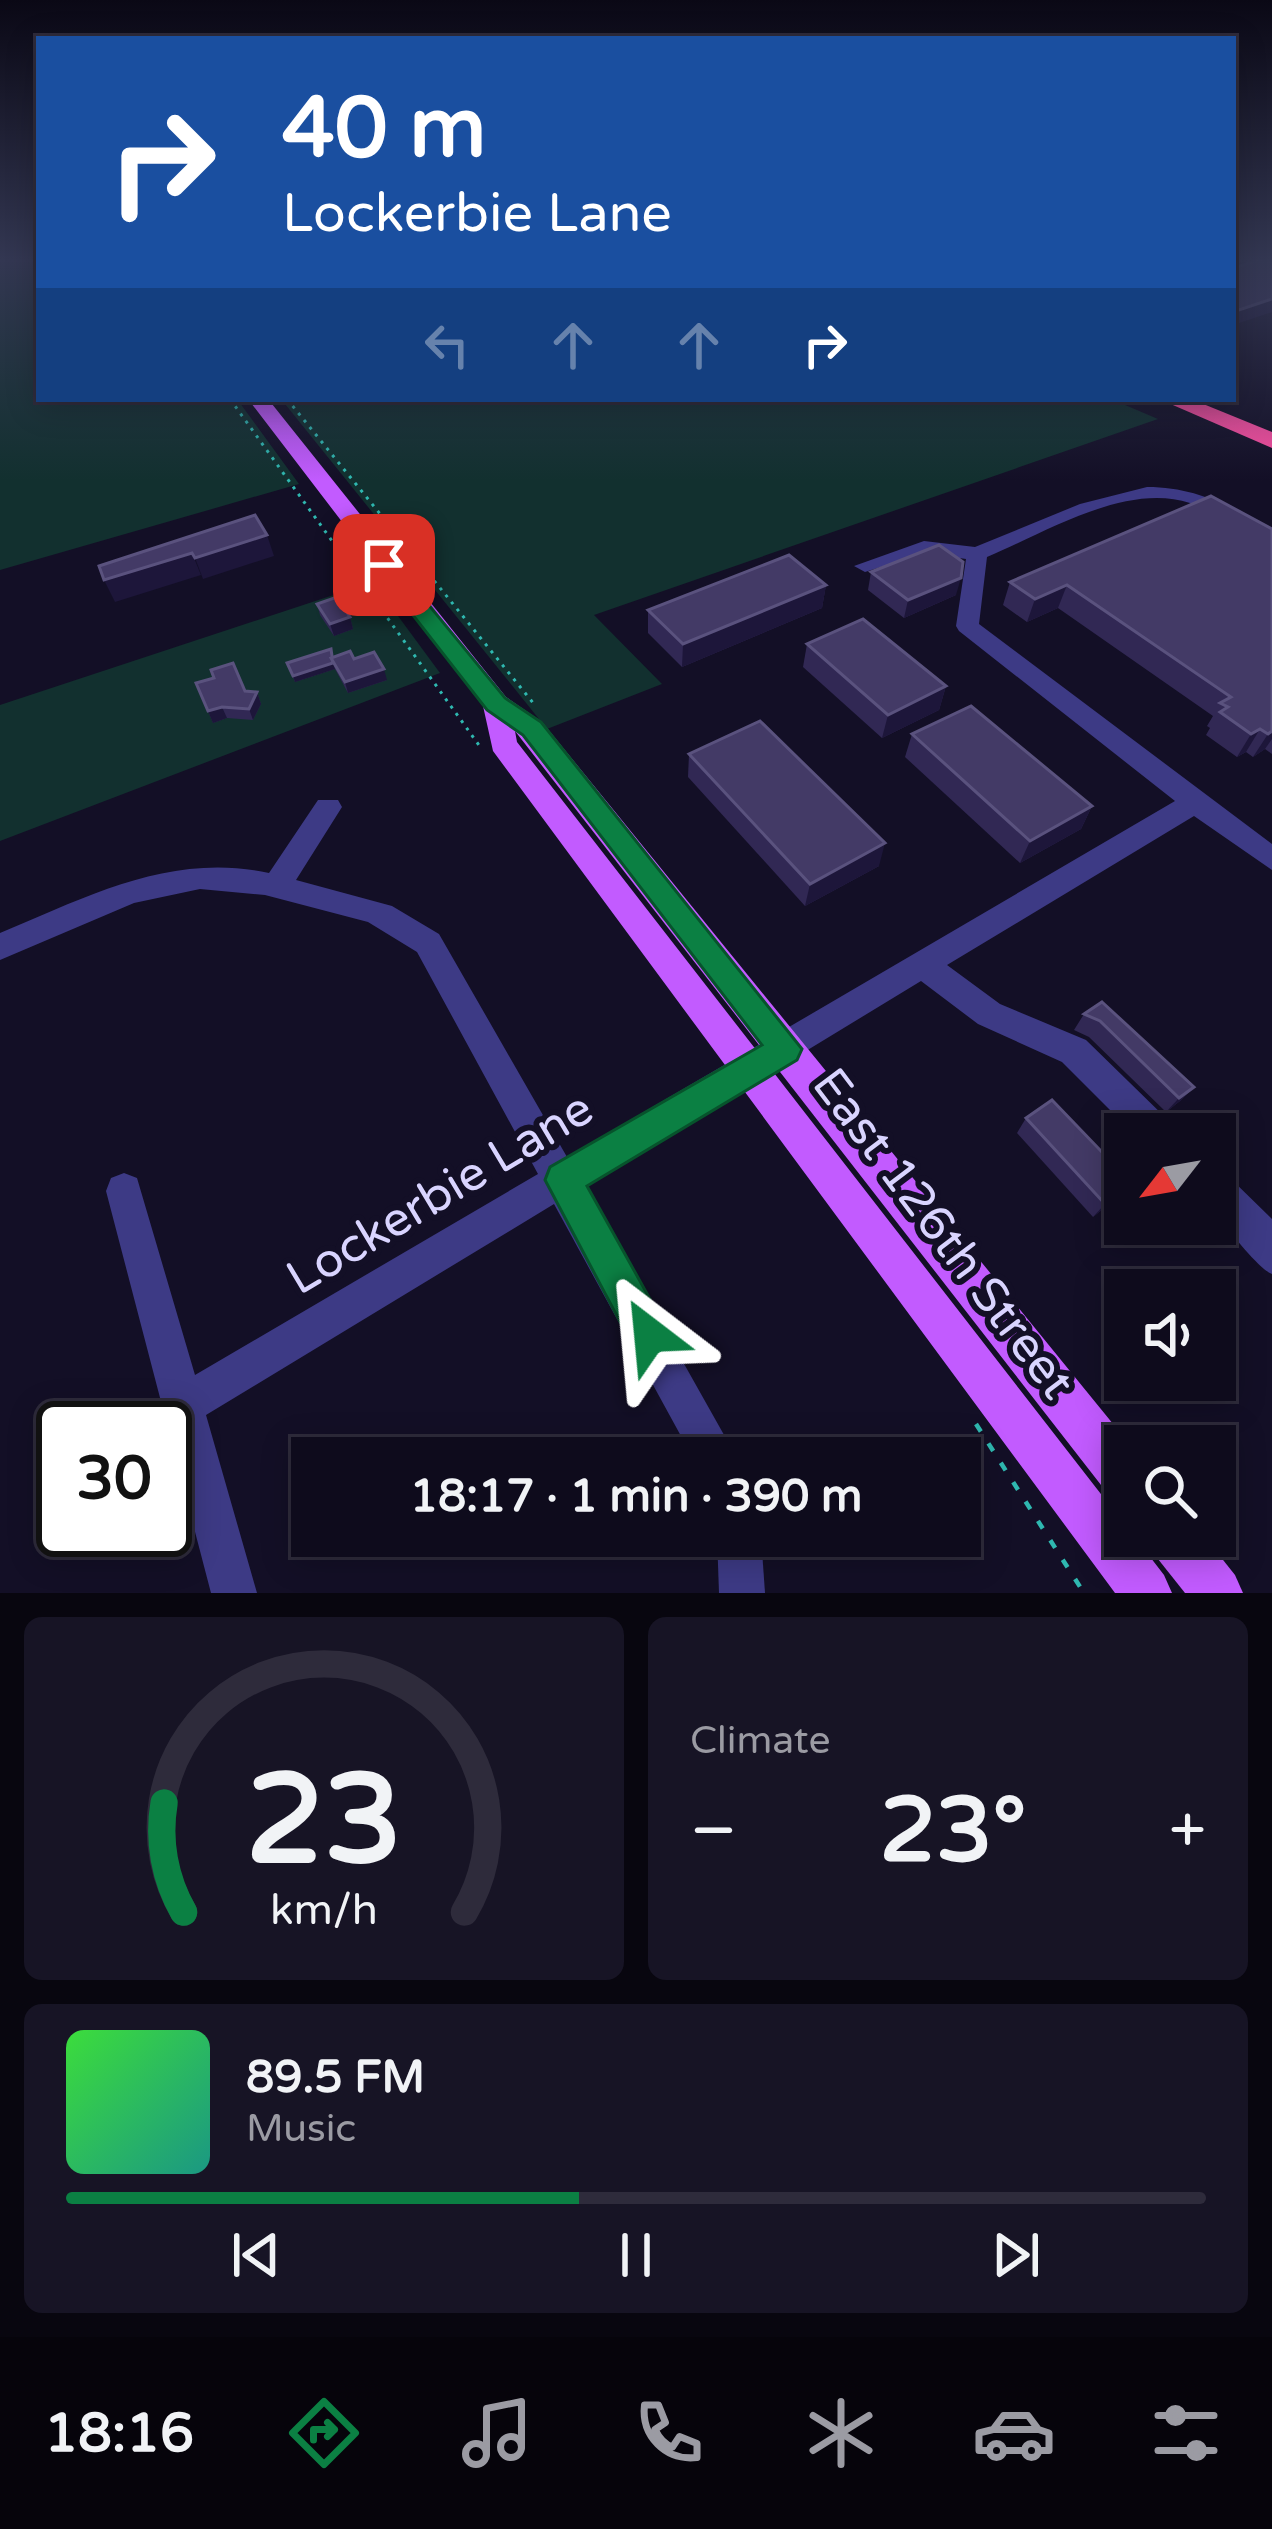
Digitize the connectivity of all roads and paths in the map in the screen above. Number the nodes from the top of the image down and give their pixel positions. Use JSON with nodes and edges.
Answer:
{"nodes":[{"id":1,"x":1236,"y":400,"type":"edge"},
{"id":2,"x":260,"y":402,"type":"edge"},
{"id":3,"x":1178,"y":402,"type":"edge"},
{"id":4,"x":1272,"y":415,"type":"edge"},
{"id":5,"x":1272,"y":441,"type":"edge"},
{"id":6,"x":1272,"y":539,"type":"edge"},
{"id":7,"x":977,"y":554,"type":"junction"},
{"id":8,"x":865,"y":566,"type":"dead end"},
{"id":9,"x":1195,"y":802,"type":"junction"},
{"id":10,"x":328,"y":807,"type":"dead end"},
{"id":11,"x":1272,"y":859,"type":"edge"},
{"id":12,"x":277,"y":886,"type":"junction"},
{"id":13,"x":0,"y":947,"type":"edge"},
{"id":14,"x":924,"y":966,"type":"junction"},
{"id":15,"x":766,"y":1060,"type":"junction"},
{"id":16,"x":1137,"y":1113,"type":"edge"},
{"id":17,"x":563,"y":1180,"type":"junction"},
{"id":18,"x":124,"y":1191,"type":"dead end"},
{"id":19,"x":1236,"y":1210,"type":"edge"},
{"id":20,"x":1272,"y":1255,"type":"edge"},
{"id":21,"x":183,"y":1401,"type":"edge"},
{"id":22,"x":192,"y":1401,"type":"edge"},
{"id":23,"x":192,"y":1436,"type":"edge"},
{"id":24,"x":704,"y":1437,"type":"edge"},
{"id":25,"x":1104,"y":1453,"type":"edge"},
{"id":26,"x":740,"y":1557,"type":"edge"},
{"id":27,"x":1189,"y":1557,"type":"edge"},
{"id":28,"x":234,"y":1593,"type":"edge"},
{"id":29,"x":742,"y":1593,"type":"edge"},
{"id":30,"x":1146,"y":1593,"type":"edge"},
{"id":31,"x":1217,"y":1593,"type":"edge"}],
"edges":[{"from":1,"to":4,"type":"highway"},
{"from":2,"to":15,"type":"main road","name":"East 126th Street"},
{"from":3,"to":5,"type":"highway"},
{"from":6,"to":7,"type":"street"},
{"from":7,"to":8,"type":"street"},
{"from":7,"to":9,"type":"street"},
{"from":9,"to":11,"type":"street"},
{"from":9,"to":14,"type":"street","name":"Lockerbie Lane"},
{"from":10,"to":12,"type":"street"},
{"from":12,"to":13,"type":"street"},
{"from":12,"to":17,"type":"street"},
{"from":14,"to":15,"type":"street","name":"Lockerbie Lane"},
{"from":14,"to":16,"type":"street"},
{"from":15,"to":17,"type":"street","name":"Lockerbie Lane"},
{"from":15,"to":25,"type":"main road","name":"East 126th Street"},
{"from":15,"to":30,"type":"main road","name":"East 126th Street"},
{"from":17,"to":22,"type":"street","name":"Lockerbie Lane"},
{"from":17,"to":24,"type":"street"},
{"from":18,"to":21,"type":"street"},
{"from":19,"to":20,"type":"street"},
{"from":23,"to":28,"type":"street"},
{"from":26,"to":29,"type":"street"},
{"from":27,"to":31,"type":"main road"}]}
